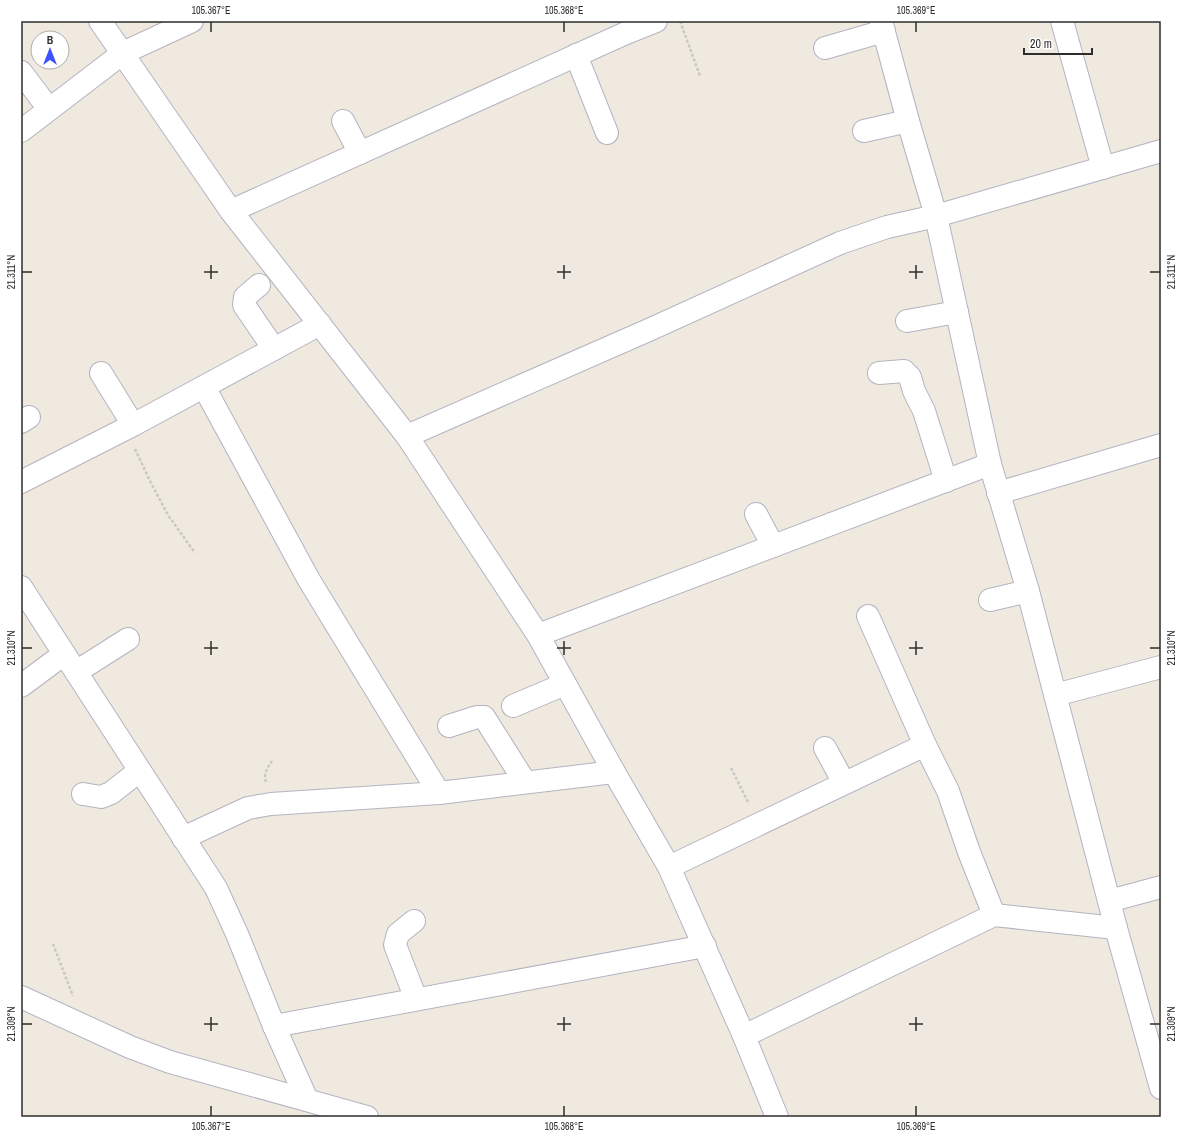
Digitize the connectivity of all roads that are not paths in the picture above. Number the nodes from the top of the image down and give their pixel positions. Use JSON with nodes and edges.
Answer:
{"nodes":[{"id":1,"x":100,"y":21,"type":"edge"},
{"id":2,"x":192,"y":21,"type":"edge"},
{"id":3,"x":656,"y":21,"type":"edge"},
{"id":4,"x":1062,"y":21,"type":"edge"},
{"id":5,"x":882,"y":26,"type":"edge"},
{"id":6,"x":825,"y":48,"type":"dead end"},
{"id":7,"x":123,"y":53,"type":"junction"},
{"id":8,"x":576,"y":55,"type":"junction"},
{"id":9,"x":21,"y":72,"type":"edge"},
{"id":10,"x":50,"y":109,"type":"junction"},
{"id":11,"x":343,"y":120,"type":"dead end"},
{"id":12,"x":908,"y":120,"type":"junction"},
{"id":13,"x":21,"y":131,"type":"edge"},
{"id":14,"x":864,"y":131,"type":"dead end"},
{"id":15,"x":607,"y":133,"type":"dead end"},
{"id":16,"x":1161,"y":151,"type":"edge"},
{"id":17,"x":360,"y":153,"type":"junction"},
{"id":18,"x":1103,"y":168,"type":"junction"},
{"id":19,"x":231,"y":211,"type":"junction"},
{"id":20,"x":936,"y":216,"type":"junction"},
{"id":21,"x":259,"y":285,"type":"dead end"},
{"id":22,"x":957,"y":312,"type":"junction"},
{"id":23,"x":907,"y":321,"type":"dead end"},
{"id":24,"x":320,"y":324,"type":"junction"},
{"id":25,"x":274,"y":349,"type":"junction"},
{"id":26,"x":101,"y":373,"type":"dead end"},
{"id":27,"x":879,"y":373,"type":"dead end"},
{"id":28,"x":204,"y":386,"type":"junction"},
{"id":29,"x":129,"y":427,"type":"junction"},
{"id":30,"x":407,"y":436,"type":"junction"},
{"id":31,"x":1161,"y":445,"type":"edge"},
{"id":32,"x":990,"y":464,"type":"junction"},
{"id":33,"x":21,"y":481,"type":"edge"},
{"id":34,"x":946,"y":481,"type":"junction"},
{"id":35,"x":998,"y":493,"type":"junction"},
{"id":36,"x":756,"y":514,"type":"dead end"},
{"id":37,"x":773,"y":546,"type":"junction"},
{"id":38,"x":21,"y":587,"type":"edge"},
{"id":39,"x":1028,"y":591,"type":"junction"},
{"id":40,"x":990,"y":600,"type":"dead end"},
{"id":41,"x":868,"y":616,"type":"dead end"},
{"id":42,"x":538,"y":634,"type":"junction"},
{"id":43,"x":128,"y":639,"type":"dead end"},
{"id":44,"x":64,"y":654,"type":"junction"},
{"id":45,"x":1161,"y":667,"type":"edge"},
{"id":46,"x":76,"y":672,"type":"junction"},
{"id":47,"x":565,"y":684,"type":"junction"},
{"id":48,"x":21,"y":686,"type":"edge"},
{"id":49,"x":1056,"y":696,"type":"junction"},
{"id":50,"x":513,"y":706,"type":"dead end"},
{"id":51,"x":449,"y":726,"type":"dead end"},
{"id":52,"x":925,"y":745,"type":"junction"},
{"id":53,"x":825,"y":748,"type":"dead end"},
{"id":54,"x":139,"y":771,"type":"junction"},
{"id":55,"x":614,"y":772,"type":"junction"},
{"id":56,"x":525,"y":782,"type":"junction"},
{"id":57,"x":844,"y":783,"type":"junction"},
{"id":58,"x":440,"y":792,"type":"junction"},
{"id":59,"x":83,"y":794,"type":"dead end"},
{"id":60,"x":183,"y":838,"type":"junction"},
{"id":61,"x":669,"y":867,"type":"junction"},
{"id":62,"x":1161,"y":886,"type":"edge"},
{"id":63,"x":1109,"y":901,"type":"junction"},
{"id":64,"x":994,"y":915,"type":"junction"},
{"id":65,"x":414,"y":921,"type":"dead end"},
{"id":66,"x":1116,"y":928,"type":"junction"},
{"id":67,"x":705,"y":946,"type":"junction"},
{"id":68,"x":21,"y":998,"type":"edge"},
{"id":69,"x":416,"y":1000,"type":"junction"},
{"id":70,"x":274,"y":1026,"type":"junction"},
{"id":71,"x":744,"y":1036,"type":"junction"},
{"id":72,"x":1161,"y":1088,"type":"edge"},
{"id":73,"x":307,"y":1100,"type":"junction"},
{"id":74,"x":367,"y":1117,"type":"edge"},
{"id":75,"x":777,"y":1117,"type":"edge"}],
"edges":[{"from":1,"to":7,"type":"street"},
{"from":2,"to":7,"type":"street"},
{"from":3,"to":8,"type":"street"},
{"from":4,"to":18,"type":"street"},
{"from":5,"to":6,"type":"street"},
{"from":5,"to":12,"type":"street"},
{"from":7,"to":10,"type":"street"},
{"from":7,"to":19,"type":"street"},
{"from":8,"to":15,"type":"street"},
{"from":8,"to":17,"type":"street"},
{"from":9,"to":10,"type":"street"},
{"from":10,"to":13,"type":"street"},
{"from":11,"to":17,"type":"street"},
{"from":12,"to":14,"type":"street"},
{"from":12,"to":20,"type":"street"},
{"from":16,"to":18,"type":"street"},
{"from":17,"to":19,"type":"street"},
{"from":18,"to":20,"type":"street"},
{"from":19,"to":24,"type":"street"},
{"from":20,"to":22,"type":"street"},
{"from":20,"to":30,"type":"street"},
{"from":21,"to":25,"type":"street"},
{"from":22,"to":23,"type":"street"},
{"from":22,"to":32,"type":"street"},
{"from":24,"to":25,"type":"street"},
{"from":24,"to":30,"type":"street"},
{"from":25,"to":28,"type":"street"},
{"from":26,"to":29,"type":"street"},
{"from":27,"to":34,"type":"street"},
{"from":28,"to":29,"type":"street"},
{"from":28,"to":58,"type":"street"},
{"from":29,"to":33,"type":"street"},
{"from":30,"to":42,"type":"street"},
{"from":31,"to":35,"type":"street"},
{"from":32,"to":34,"type":"street"},
{"from":32,"to":35,"type":"street"},
{"from":34,"to":37,"type":"street"},
{"from":35,"to":39,"type":"street"},
{"from":36,"to":37,"type":"street"},
{"from":37,"to":42,"type":"street"},
{"from":38,"to":44,"type":"street"},
{"from":39,"to":40,"type":"street"},
{"from":39,"to":49,"type":"street"},
{"from":41,"to":52,"type":"street"},
{"from":42,"to":47,"type":"street"},
{"from":43,"to":46,"type":"street"},
{"from":44,"to":46,"type":"street"},
{"from":44,"to":48,"type":"street"},
{"from":45,"to":49,"type":"street"},
{"from":46,"to":54,"type":"street"},
{"from":47,"to":50,"type":"street"},
{"from":47,"to":55,"type":"street"},
{"from":49,"to":63,"type":"street"},
{"from":51,"to":56,"type":"street"},
{"from":52,"to":57,"type":"street"},
{"from":52,"to":64,"type":"street"},
{"from":53,"to":57,"type":"street"},
{"from":54,"to":59,"type":"street"},
{"from":54,"to":60,"type":"street"},
{"from":55,"to":56,"type":"street"},
{"from":55,"to":61,"type":"street"},
{"from":56,"to":58,"type":"street"},
{"from":57,"to":61,"type":"street"},
{"from":58,"to":60,"type":"street"},
{"from":60,"to":70,"type":"street"},
{"from":61,"to":67,"type":"street"},
{"from":62,"to":63,"type":"street"},
{"from":63,"to":66,"type":"street"},
{"from":64,"to":66,"type":"street"},
{"from":64,"to":71,"type":"street"},
{"from":65,"to":69,"type":"street"},
{"from":66,"to":72,"type":"street"},
{"from":67,"to":69,"type":"street"},
{"from":67,"to":71,"type":"street"},
{"from":68,"to":73,"type":"street"},
{"from":69,"to":70,"type":"street"},
{"from":70,"to":73,"type":"street"},
{"from":71,"to":75,"type":"street"},
{"from":73,"to":74,"type":"street"}]}
